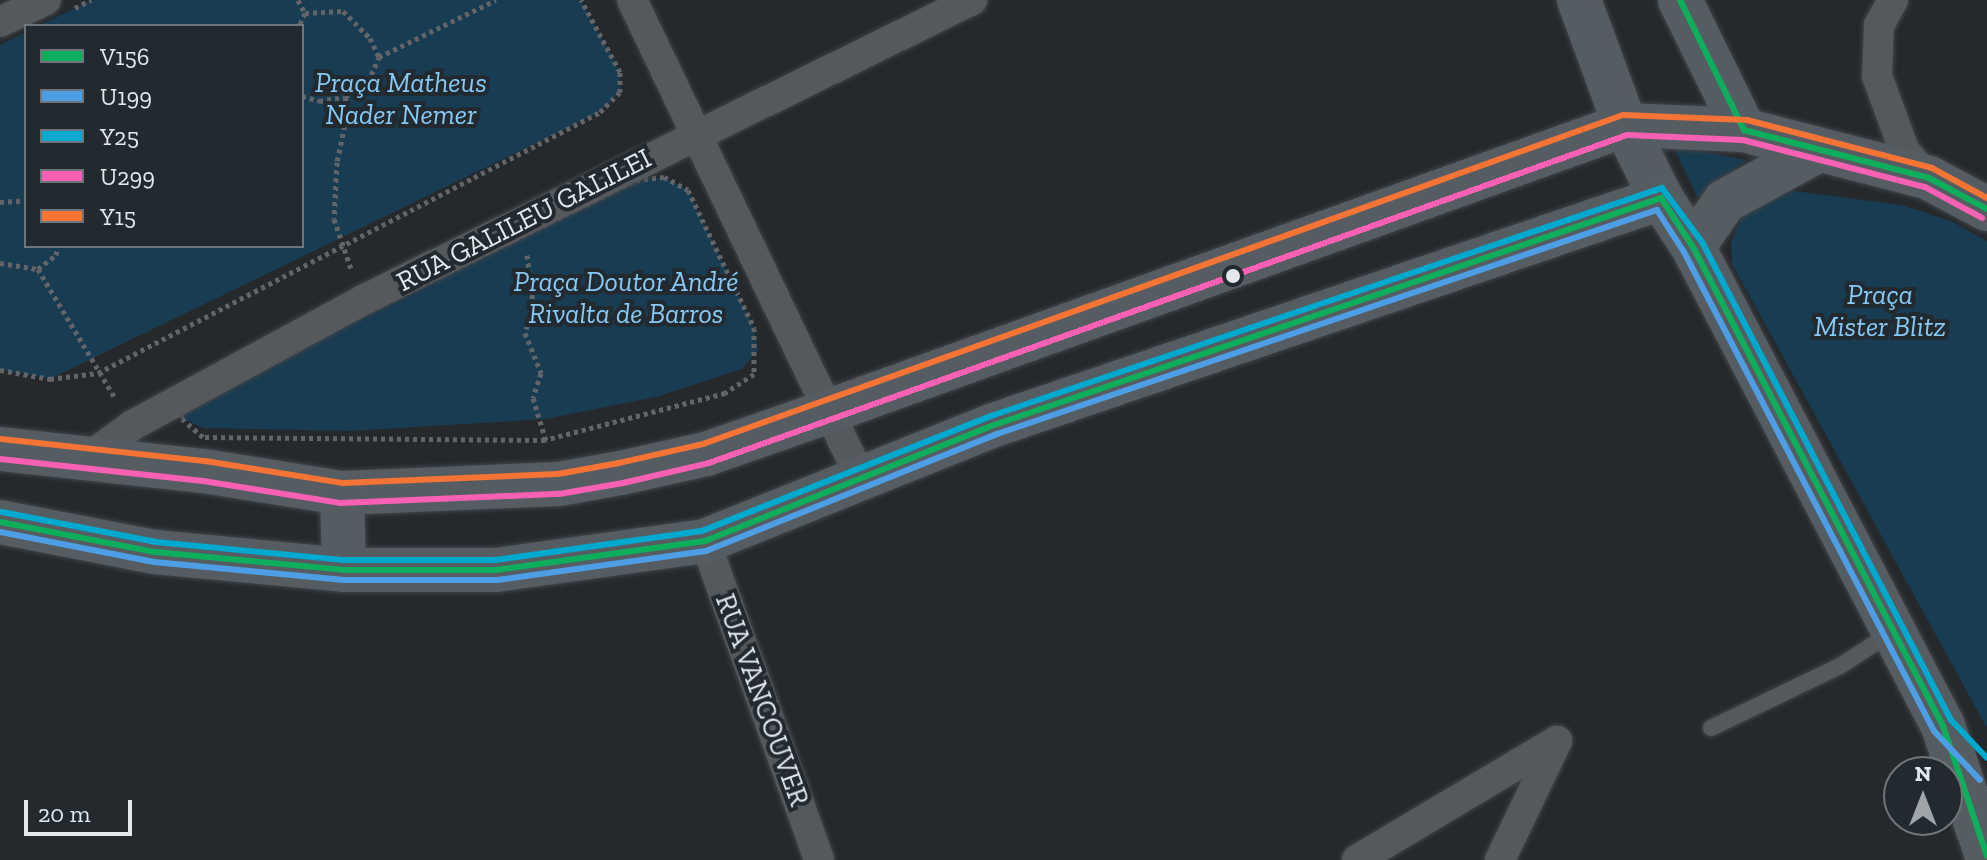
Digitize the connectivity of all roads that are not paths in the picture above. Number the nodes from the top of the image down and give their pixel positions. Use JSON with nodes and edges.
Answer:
{"nodes":[{"id":1,"x":46,"y":0,"type":"edge"},
{"id":2,"x":632,"y":0,"type":"edge"},
{"id":3,"x":972,"y":0,"type":"edge"},
{"id":4,"x":1579,"y":0,"type":"edge"},
{"id":5,"x":1680,"y":0,"type":"edge"},
{"id":6,"x":1893,"y":0,"type":"edge"},
{"id":7,"x":0,"y":22,"type":"edge"},
{"id":8,"x":1625,"y":125,"type":"junction"},
{"id":9,"x":1744,"y":130,"type":"junction"},
{"id":10,"x":698,"y":133,"type":"junction"},
{"id":11,"x":1815,"y":152,"type":"junction"},
{"id":12,"x":1929,"y":178,"type":"junction"},
{"id":13,"x":1661,"y":198,"type":"junction"},
{"id":14,"x":1987,"y":209,"type":"edge"},
{"id":15,"x":1693,"y":247,"type":"junction"},
{"id":16,"x":832,"y":410,"type":"junction"},
{"id":17,"x":0,"y":449,"type":"edge"},
{"id":18,"x":86,"y":459,"type":"junction"},
{"id":19,"x":862,"y":481,"type":"junction"},
{"id":20,"x":342,"y":493,"type":"junction"},
{"id":21,"x":0,"y":522,"type":"edge"},
{"id":22,"x":705,"y":541,"type":"junction"},
{"id":23,"x":344,"y":570,"type":"junction"},
{"id":24,"x":1893,"y":633,"type":"junction"},
{"id":25,"x":1943,"y":726,"type":"junction"},
{"id":26,"x":1711,"y":728,"type":"dead end"},
{"id":27,"x":1987,"y":773,"type":"edge"},
{"id":28,"x":1987,"y":856,"type":"edge"},
{"id":29,"x":819,"y":860,"type":"edge"},
{"id":30,"x":1357,"y":860,"type":"edge"},
{"id":31,"x":1500,"y":860,"type":"edge"}],
"edges":[{"from":1,"to":7,"type":"street"},
{"from":2,"to":10,"type":"street"},
{"from":3,"to":10,"type":"street","name":"RUA GALILEU GALILEI"},
{"from":4,"to":8,"type":"main road"},
{"from":5,"to":9,"type":"main road"},
{"from":6,"to":12,"type":"street"},
{"from":8,"to":9,"type":"main road"},
{"from":8,"to":13,"type":"main road"},
{"from":8,"to":16,"type":"main road"},
{"from":9,"to":11,"type":"main road"},
{"from":10,"to":16,"type":"street"},
{"from":10,"to":18,"type":"street","name":"RUA GALILEU GALILEI"},
{"from":11,"to":12,"type":"main road"},
{"from":11,"to":15,"type":"main road"},
{"from":12,"to":14,"type":"main road"},
{"from":13,"to":15,"type":"main road"},
{"from":13,"to":19,"type":"main road"},
{"from":15,"to":24,"type":"main road"},
{"from":16,"to":19,"type":"street"},
{"from":16,"to":20,"type":"main road"},
{"from":17,"to":18,"type":"main road"},
{"from":18,"to":20,"type":"main road"},
{"from":19,"to":22,"type":"main road"},
{"from":20,"to":23,"type":"main road"},
{"from":21,"to":23,"type":"main road"},
{"from":22,"to":23,"type":"main road"},
{"from":22,"to":29,"type":"street","name":"RUA VANCOUVER"},
{"from":24,"to":25,"type":"main road"},
{"from":24,"to":26,"type":"lane"},
{"from":25,"to":27,"type":"main road"},
{"from":25,"to":28,"type":"main road"},
{"from":30,"to":31,"type":"street"}]}
